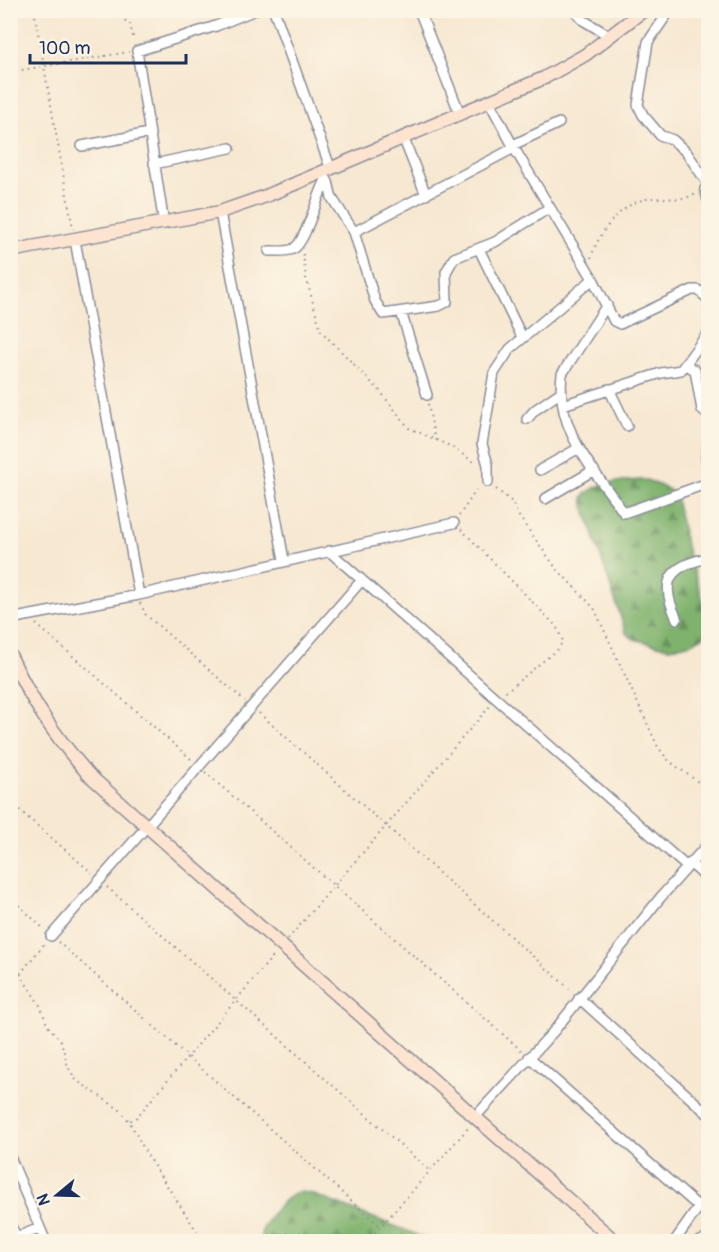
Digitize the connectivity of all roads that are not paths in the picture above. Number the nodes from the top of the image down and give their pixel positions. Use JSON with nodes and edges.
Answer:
{"nodes":[{"id":1,"x":255,"y":10,"type":"edge"},
{"id":2,"x":274,"y":10,"type":"edge"},
{"id":3,"x":419,"y":10,"type":"edge"},
{"id":4,"x":574,"y":10,"type":"edge"},
{"id":5,"x":644,"y":10,"type":"edge"},
{"id":6,"x":670,"y":10,"type":"edge"},
{"id":7,"x":611,"y":37,"type":"junction"},
{"id":8,"x":490,"y":103,"type":"junction"},
{"id":9,"x":460,"y":114,"type":"junction"},
{"id":10,"x":559,"y":123,"type":"dead end"},
{"id":11,"x":149,"y":133,"type":"junction"},
{"id":12,"x":403,"y":137,"type":"junction"},
{"id":13,"x":82,"y":146,"type":"dead end"},
{"id":14,"x":514,"y":147,"type":"junction"},
{"id":15,"x":230,"y":148,"type":"dead end"},
{"id":16,"x":154,"y":164,"type":"junction"},
{"id":17,"x":326,"y":173,"type":"junction"},
{"id":18,"x":707,"y":186,"type":"edge"},
{"id":19,"x":426,"y":195,"type":"junction"},
{"id":20,"x":708,"y":200,"type":"edge"},
{"id":21,"x":549,"y":208,"type":"junction"},
{"id":22,"x":220,"y":212,"type":"junction"},
{"id":23,"x":164,"y":224,"type":"junction"},
{"id":24,"x":354,"y":232,"type":"junction"},
{"id":25,"x":75,"y":240,"type":"junction"},
{"id":26,"x":479,"y":249,"type":"junction"},
{"id":27,"x":10,"y":251,"type":"edge"},
{"id":28,"x":269,"y":251,"type":"dead end"},
{"id":29,"x":593,"y":279,"type":"junction"},
{"id":30,"x":708,"y":299,"type":"edge"},
{"id":31,"x":607,"y":305,"type":"junction"},
{"id":32,"x":401,"y":312,"type":"junction"},
{"id":33,"x":708,"y":333,"type":"edge"},
{"id":34,"x":522,"y":338,"type":"junction"},
{"id":35,"x":686,"y":365,"type":"junction"},
{"id":36,"x":609,"y":389,"type":"junction"},
{"id":37,"x":561,"y":392,"type":"junction"},
{"id":38,"x":427,"y":395,"type":"dead end"},
{"id":39,"x":563,"y":405,"type":"junction"},
{"id":40,"x":708,"y":415,"type":"edge"},
{"id":41,"x":527,"y":419,"type":"dead end"},
{"id":42,"x":627,"y":426,"type":"dead end"},
{"id":43,"x":708,"y":444,"type":"edge"},
{"id":44,"x":579,"y":448,"type":"junction"},
{"id":45,"x":540,"y":470,"type":"dead end"},
{"id":46,"x":594,"y":470,"type":"junction"},
{"id":47,"x":708,"y":470,"type":"edge"},
{"id":48,"x":488,"y":478,"type":"road end"},
{"id":49,"x":708,"y":483,"type":"edge"},
{"id":50,"x":545,"y":499,"type":"dead end"},
{"id":51,"x":454,"y":523,"type":"road end"},
{"id":52,"x":329,"y":551,"type":"junction"},
{"id":53,"x":708,"y":558,"type":"edge"},
{"id":54,"x":284,"y":560,"type":"junction"},
{"id":55,"x":362,"y":580,"type":"junction"},
{"id":56,"x":139,"y":595,"type":"junction"},
{"id":57,"x":10,"y":619,"type":"edge"},
{"id":58,"x":676,"y":619,"type":"dead end"},
{"id":59,"x":10,"y":655,"type":"edge"},
{"id":60,"x":146,"y":825,"type":"junction"},
{"id":61,"x":708,"y":844,"type":"edge"},
{"id":62,"x":688,"y":865,"type":"junction"},
{"id":63,"x":708,"y":879,"type":"edge"},
{"id":64,"x":51,"y":936,"type":"road end"},
{"id":65,"x":579,"y":998,"type":"junction"},
{"id":66,"x":529,"y":1057,"type":"junction"},
{"id":67,"x":708,"y":1114,"type":"edge"},
{"id":68,"x":476,"y":1116,"type":"junction"},
{"id":69,"x":10,"y":1157,"type":"edge"},
{"id":70,"x":708,"y":1194,"type":"edge"},
{"id":71,"x":699,"y":1207,"type":"junction"},
{"id":72,"x":10,"y":1225,"type":"edge"},
{"id":73,"x":40,"y":1228,"type":"junction"},
{"id":74,"x":708,"y":1238,"type":"edge"},
{"id":75,"x":46,"y":1242,"type":"edge"},
{"id":76,"x":616,"y":1242,"type":"edge"},
{"id":77,"x":674,"y":1242,"type":"edge"},
{"id":78,"x":698,"y":1242,"type":"edge"}],
"edges":[{"from":1,"to":11,"type":"street"},
{"from":2,"to":17,"type":"street"},
{"from":3,"to":9,"type":"street"},
{"from":4,"to":7,"type":"street"},
{"from":5,"to":7,"type":"street"},
{"from":6,"to":18,"type":"street"},
{"from":7,"to":8,"type":"street"},
{"from":8,"to":9,"type":"street"},
{"from":8,"to":14,"type":"street"},
{"from":9,"to":12,"type":"street"},
{"from":10,"to":14,"type":"street"},
{"from":11,"to":13,"type":"street"},
{"from":11,"to":16,"type":"street"},
{"from":12,"to":17,"type":"street"},
{"from":12,"to":19,"type":"street"},
{"from":14,"to":19,"type":"street"},
{"from":14,"to":21,"type":"street"},
{"from":15,"to":16,"type":"street"},
{"from":16,"to":23,"type":"street"},
{"from":17,"to":22,"type":"street"},
{"from":17,"to":24,"type":"street"},
{"from":17,"to":28,"type":"street"},
{"from":18,"to":20,"type":"street"},
{"from":19,"to":24,"type":"street"},
{"from":21,"to":26,"type":"street"},
{"from":21,"to":29,"type":"street"},
{"from":22,"to":23,"type":"street"},
{"from":22,"to":54,"type":"street"},
{"from":23,"to":25,"type":"street"},
{"from":24,"to":32,"type":"street"},
{"from":25,"to":27,"type":"street"},
{"from":25,"to":56,"type":"street"},
{"from":26,"to":32,"type":"street"},
{"from":26,"to":34,"type":"street"},
{"from":29,"to":31,"type":"street"},
{"from":29,"to":34,"type":"street"},
{"from":30,"to":31,"type":"street"},
{"from":31,"to":37,"type":"street"},
{"from":32,"to":38,"type":"street"},
{"from":33,"to":35,"type":"street"},
{"from":34,"to":48,"type":"street"},
{"from":35,"to":36,"type":"street"},
{"from":35,"to":40,"type":"street"},
{"from":36,"to":39,"type":"street"},
{"from":36,"to":42,"type":"street"},
{"from":37,"to":39,"type":"street"},
{"from":37,"to":41,"type":"street"},
{"from":39,"to":44,"type":"street"},
{"from":43,"to":47,"type":"street"},
{"from":44,"to":45,"type":"street"},
{"from":44,"to":46,"type":"street"},
{"from":46,"to":49,"type":"street"},
{"from":46,"to":50,"type":"street"},
{"from":51,"to":52,"type":"street"},
{"from":52,"to":54,"type":"street"},
{"from":52,"to":55,"type":"street"},
{"from":53,"to":58,"type":"street"},
{"from":54,"to":56,"type":"street"},
{"from":55,"to":60,"type":"street"},
{"from":55,"to":62,"type":"street"},
{"from":56,"to":57,"type":"street"},
{"from":59,"to":60,"type":"street"},
{"from":60,"to":64,"type":"street"},
{"from":60,"to":68,"type":"street"},
{"from":61,"to":62,"type":"street"},
{"from":62,"to":63,"type":"street"},
{"from":62,"to":65,"type":"street"},
{"from":65,"to":66,"type":"street"},
{"from":65,"to":67,"type":"street"},
{"from":66,"to":68,"type":"street"},
{"from":66,"to":71,"type":"street"},
{"from":68,"to":76,"type":"street"},
{"from":69,"to":73,"type":"street"},
{"from":70,"to":71,"type":"street"},
{"from":71,"to":77,"type":"street"},
{"from":72,"to":73,"type":"street"},
{"from":73,"to":75,"type":"street"},
{"from":74,"to":78,"type":"street"}]}
